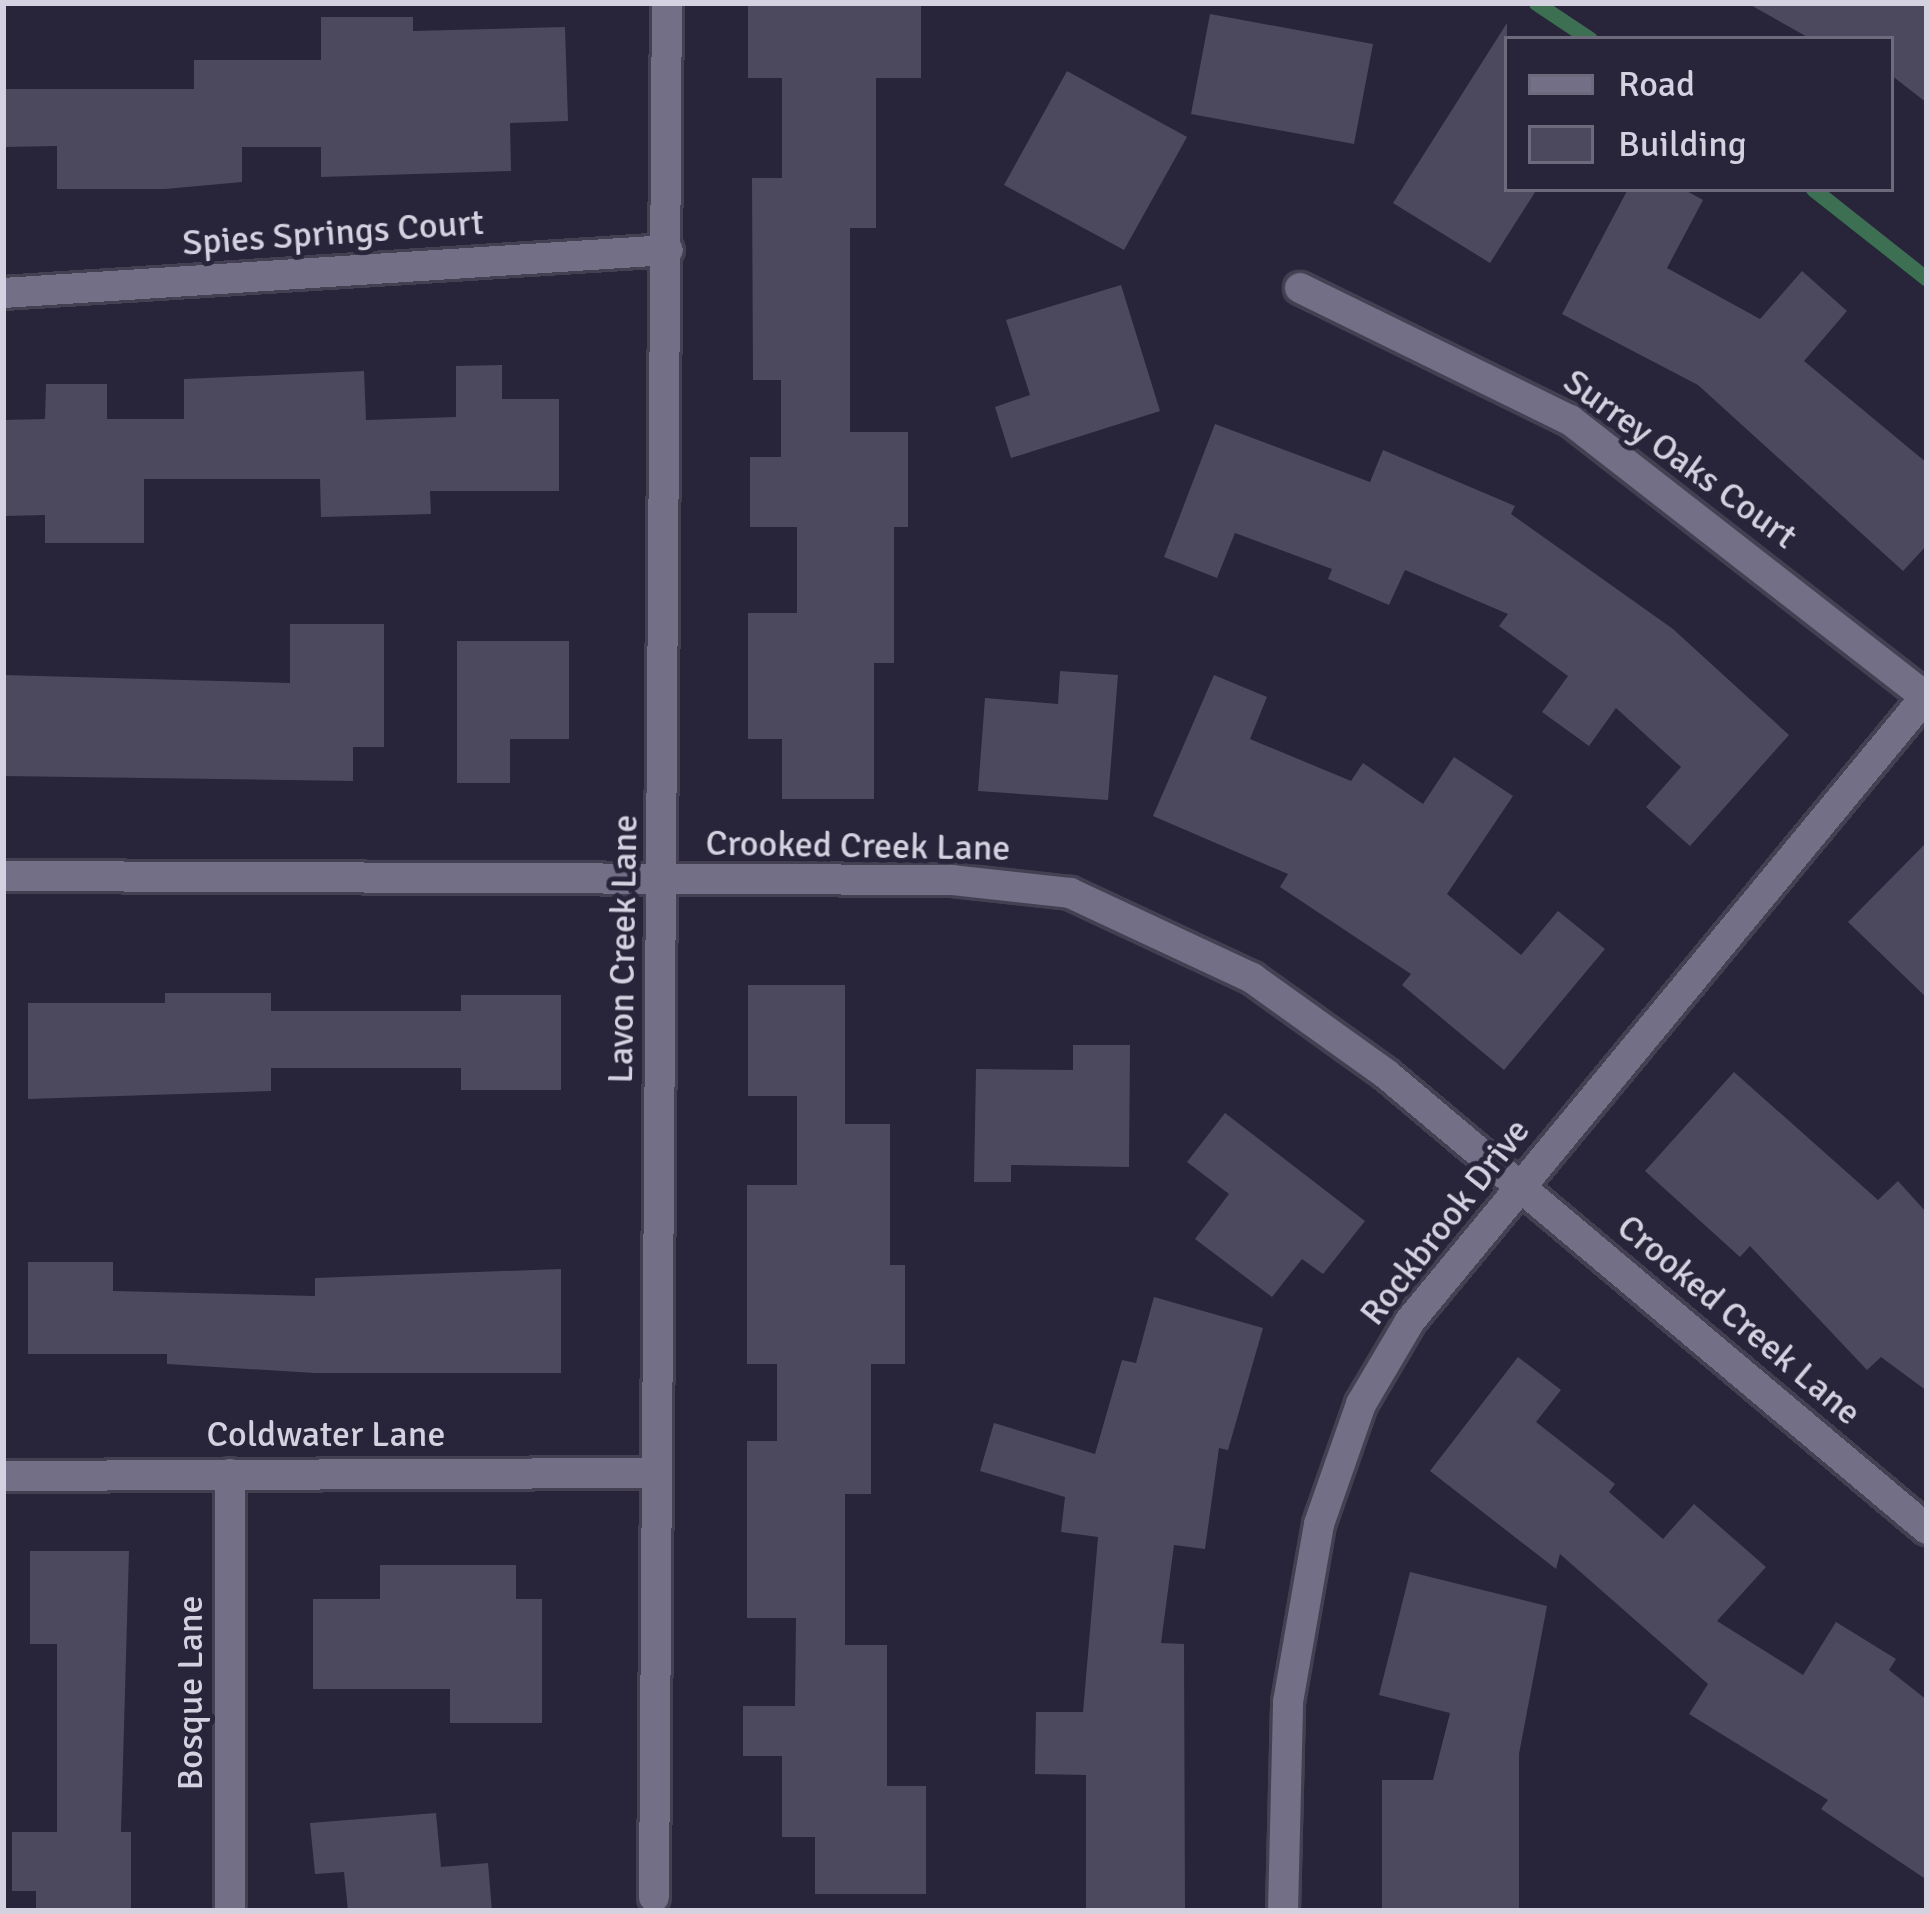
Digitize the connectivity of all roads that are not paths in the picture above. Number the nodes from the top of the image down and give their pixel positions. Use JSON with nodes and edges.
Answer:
{"nodes":[{"id":1,"x":667,"y":3,"type":"edge"},
{"id":2,"x":668,"y":250,"type":"junction"},
{"id":3,"x":1300,"y":289,"type":"dead end"},
{"id":4,"x":3,"y":293,"type":"edge"},
{"id":5,"x":1926,"y":696,"type":"edge"},
{"id":6,"x":3,"y":876,"type":"edge"},
{"id":7,"x":665,"y":882,"type":"junction"},
{"id":8,"x":1520,"y":1187,"type":"junction"},
{"id":9,"x":650,"y":1473,"type":"junction"},
{"id":10,"x":230,"y":1474,"type":"junction"},
{"id":11,"x":3,"y":1476,"type":"edge"},
{"id":12,"x":1927,"y":1529,"type":"edge"},
{"id":13,"x":654,"y":1897,"type":"dead end"},
{"id":14,"x":230,"y":1911,"type":"edge"},
{"id":15,"x":1283,"y":1911,"type":"edge"}],
"edges":[{"from":1,"to":2,"type":"street","name":"Lavon Creek Lane"},
{"from":2,"to":4,"type":"street","name":"Spies Springs Court"},
{"from":2,"to":7,"type":"street","name":"Lavon Creek Lane"},
{"from":3,"to":5,"type":"street","name":"Surrey Oaks Court"},
{"from":5,"to":8,"type":"street","name":"Rockbrook Drive"},
{"from":6,"to":7,"type":"street","name":"Crooked Creek Lane"},
{"from":7,"to":8,"type":"street","name":"Crooked Creek Lane"},
{"from":7,"to":9,"type":"street","name":"Lavon Creek Lane"},
{"from":8,"to":12,"type":"street","name":"Crooked Creek Lane"},
{"from":8,"to":15,"type":"street","name":"Rockbrook Drive"},
{"from":9,"to":10,"type":"street","name":"Coldwater Lane"},
{"from":9,"to":13,"type":"street","name":"Lavon Creek Lane"},
{"from":10,"to":11,"type":"street","name":"Coldwater Lane"},
{"from":10,"to":14,"type":"street","name":"Bosque Lane"}]}
